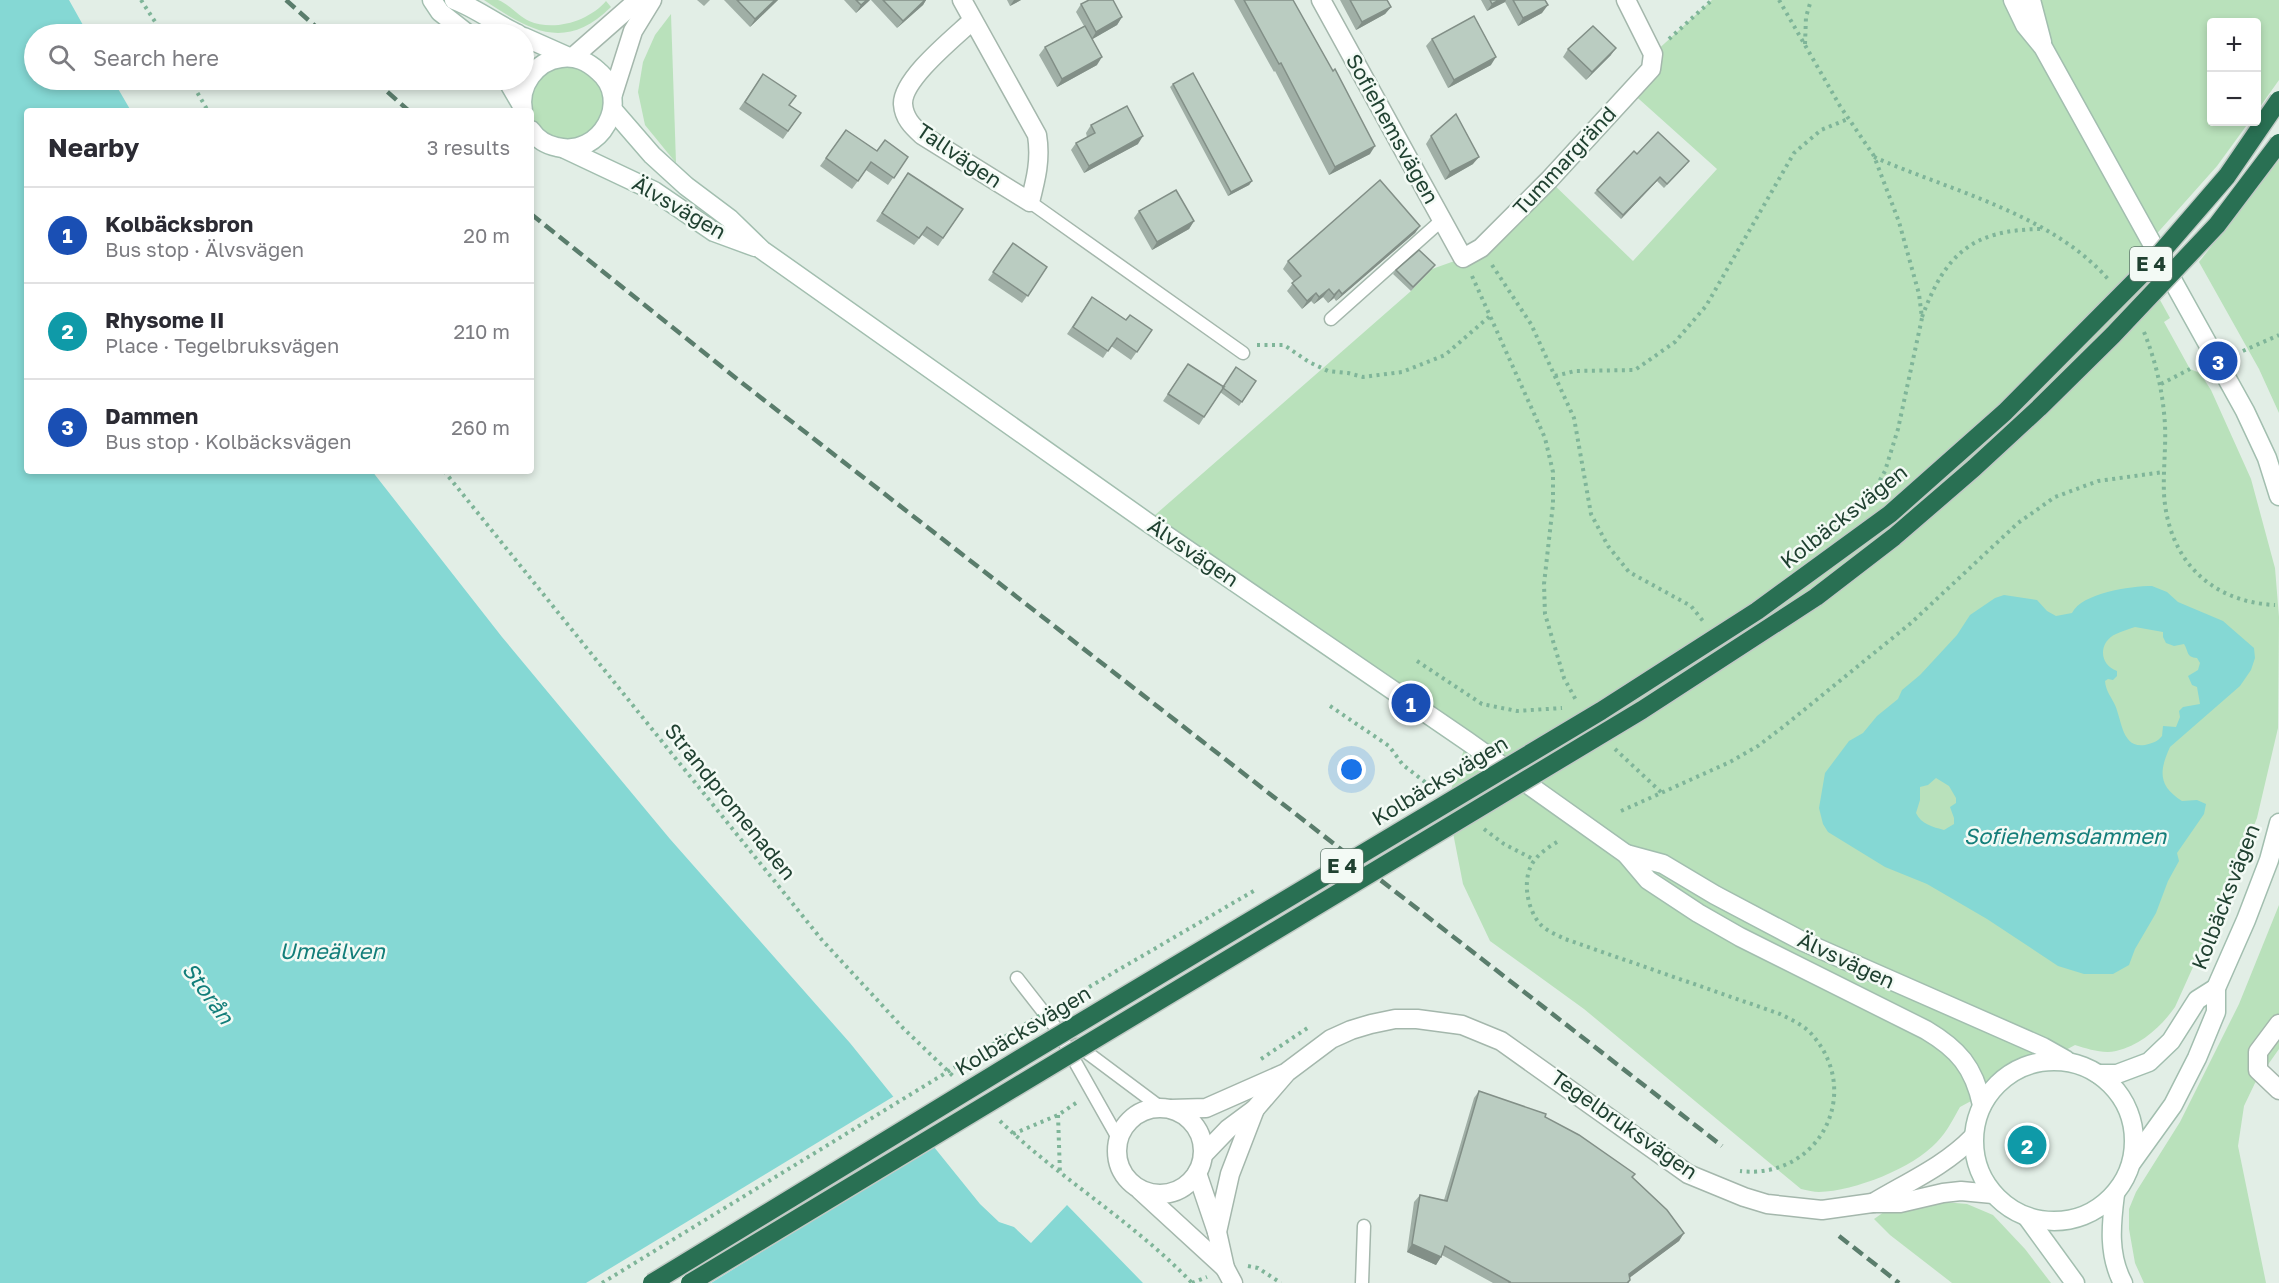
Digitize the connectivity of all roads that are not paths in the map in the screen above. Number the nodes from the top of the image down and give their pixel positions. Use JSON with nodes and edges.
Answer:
{"nodes":[{"id":1,"x":432,"y":0,"type":"edge"},
{"id":2,"x":454,"y":0,"type":"edge"},
{"id":3,"x":638,"y":0,"type":"edge"},
{"id":4,"x":652,"y":0,"type":"edge"},
{"id":5,"x":962,"y":0,"type":"edge"},
{"id":6,"x":1321,"y":0,"type":"edge"},
{"id":7,"x":1626,"y":0,"type":"edge"},
{"id":8,"x":2013,"y":0,"type":"edge"},
{"id":9,"x":2031,"y":0,"type":"edge"},
{"id":10,"x":973,"y":20,"type":"junction"},
{"id":11,"x":455,"y":24,"type":"edge"},
{"id":12,"x":496,"y":24,"type":"edge"},
{"id":13,"x":534,"y":41,"type":"edge"},
{"id":14,"x":2043,"y":47,"type":"junction"},
{"id":15,"x":571,"y":57,"type":"junction"},
{"id":16,"x":534,"y":72,"type":"edge"},
{"id":17,"x":513,"y":90,"type":"edge"},
{"id":18,"x":524,"y":90,"type":"edge"},
{"id":19,"x":2279,"y":100,"type":"edge"},
{"id":20,"x":613,"y":102,"type":"junction"},
{"id":21,"x":522,"y":107,"type":"edge"},
{"id":22,"x":534,"y":133,"type":"edge"},
{"id":23,"x":2279,"y":143,"type":"edge"},
{"id":24,"x":565,"y":149,"type":"junction"},
{"id":25,"x":1030,"y":202,"type":"junction"},
{"id":26,"x":1442,"y":220,"type":"junction"},
{"id":27,"x":762,"y":250,"type":"junction"},
{"id":28,"x":1463,"y":258,"type":"joint"},
{"id":29,"x":1331,"y":319,"type":"dead end"},
{"id":30,"x":1243,"y":353,"type":"dead end"},
{"id":31,"x":2279,"y":496,"type":"edge"},
{"id":32,"x":2279,"y":823,"type":"edge"},
{"id":33,"x":1626,"y":854,"type":"junction"},
{"id":34,"x":2274,"y":862,"type":"edge"},
{"id":35,"x":1017,"y":978,"type":"dead end"},
{"id":36,"x":2216,"y":988,"type":"junction"},
{"id":37,"x":2279,"y":1024,"type":"edge"},
{"id":38,"x":1056,"y":1028,"type":"junction"},
{"id":39,"x":2069,"y":1062,"type":"junction"},
{"id":40,"x":1287,"y":1072,"type":"junction"},
{"id":41,"x":2098,"y":1074,"type":"junction"},
{"id":42,"x":2279,"y":1090,"type":"edge"},
{"id":43,"x":1982,"y":1105,"type":"junction"},
{"id":44,"x":1166,"y":1108,"type":"junction"},
{"id":45,"x":1255,"y":1109,"type":"junction"},
{"id":46,"x":1973,"y":1137,"type":"junction"},
{"id":47,"x":1118,"y":1138,"type":"junction"},
{"id":48,"x":1203,"y":1155,"type":"junction"},
{"id":49,"x":2131,"y":1164,"type":"junction"},
{"id":50,"x":1197,"y":1173,"type":"junction"},
{"id":51,"x":1137,"y":1188,"type":"junction"},
{"id":52,"x":1993,"y":1194,"type":"junction"},
{"id":53,"x":2115,"y":1194,"type":"junction"},
{"id":54,"x":1872,"y":1203,"type":"junction"},
{"id":55,"x":2026,"y":1217,"type":"junction"},
{"id":56,"x":1364,"y":1226,"type":"dead end"},
{"id":57,"x":1218,"y":1232,"type":"junction"},
{"id":58,"x":1229,"y":1276,"type":"edge"},
{"id":59,"x":652,"y":1283,"type":"edge"},
{"id":60,"x":690,"y":1283,"type":"edge"},
{"id":61,"x":1362,"y":1283,"type":"edge"},
{"id":62,"x":2075,"y":1283,"type":"edge"},
{"id":63,"x":2123,"y":1283,"type":"edge"}],
"edges":[{"from":1,"to":11,"type":"main road"},
{"from":2,"to":12,"type":"main road"},
{"from":3,"to":15,"type":"main road"},
{"from":4,"to":20,"type":"main road"},
{"from":5,"to":10,"type":"main road","name":"Tallvägen"},
{"from":6,"to":26,"type":"main road","name":"Sofiehemsvägen"},
{"from":7,"to":28,"type":"main road","name":"Tummargränd"},
{"from":8,"to":14,"type":"main road"},
{"from":9,"to":14,"type":"main road"},
{"from":10,"to":25,"type":"main road","name":"Tallvägen"},
{"from":10,"to":25,"type":"main road","name":"Tallvägen"},
{"from":13,"to":15,"type":"main road"},
{"from":14,"to":31,"type":"main road"},
{"from":15,"to":16,"type":"main road"},
{"from":15,"to":20,"type":"main road","name":"Älvsvägen"},
{"from":17,"to":21,"type":"main road"},
{"from":18,"to":21,"type":"main road"},
{"from":19,"to":59,"type":"highway","name":"Kolbäcksvägen","number":"E 4","bridge":true},
{"from":20,"to":24,"type":"main road"},
{"from":20,"to":27,"type":"main road","name":"Älvsvägen"},
{"from":22,"to":24,"type":"main road","name":"Älvsvägen"},
{"from":23,"to":60,"type":"highway","name":"Kolbäcksvägen","number":"E 4","bridge":true},
{"from":24,"to":27,"type":"main road","name":"Älvsvägen"},
{"from":25,"to":30,"type":"lane","name":"Tallvägen"},
{"from":26,"to":28,"type":"main road","name":"Sofiehemsvägen"},
{"from":26,"to":29,"type":"lane"},
{"from":27,"to":33,"type":"main road","name":"Älvsvägen"},
{"from":32,"to":34,"type":"main road","name":"Kolbäcksvägen"},
{"from":33,"to":39,"type":"main road","name":"Älvsvägen"},
{"from":33,"to":43,"type":"main road","name":"Älvsvägen"},
{"from":34,"to":36,"type":"main road","name":"Kolbäcksvägen"},
{"from":35,"to":38,"type":"lane"},
{"from":36,"to":41,"type":"main road","name":"Kolbäcksvägen"},
{"from":36,"to":49,"type":"main road","name":"Kolbäcksvägen"},
{"from":37,"to":42,"type":"main road"},
{"from":38,"to":44,"type":"lane"},
{"from":38,"to":47,"type":"lane"},
{"from":39,"to":41,"type":"main road"},
{"from":39,"to":43,"type":"main road"},
{"from":40,"to":44,"type":"main road"},
{"from":40,"to":45,"type":"main road"},
{"from":40,"to":54,"type":"main road","name":"Tegelbruksvägen"},
{"from":41,"to":49,"type":"main road"},
{"from":43,"to":46,"type":"main road"},
{"from":44,"to":47,"type":"main road"},
{"from":44,"to":48,"type":"main road"},
{"from":45,"to":48,"type":"main road"},
{"from":45,"to":57,"type":"main road"},
{"from":46,"to":52,"type":"main road"},
{"from":46,"to":54,"type":"main road","name":"Tegelbruksvägen"},
{"from":47,"to":51,"type":"main road"},
{"from":48,"to":50,"type":"main road"},
{"from":49,"to":53,"type":"main road"},
{"from":50,"to":51,"type":"main road"},
{"from":50,"to":57,"type":"main road"},
{"from":51,"to":58,"type":"main road"},
{"from":52,"to":54,"type":"main road","name":"Tegelbruksvägen"},
{"from":52,"to":55,"type":"main road"},
{"from":53,"to":55,"type":"main road"},
{"from":53,"to":63,"type":"main road"},
{"from":55,"to":62,"type":"main road"},
{"from":56,"to":61,"type":"lane"},
{"from":57,"to":58,"type":"main road"}]}
